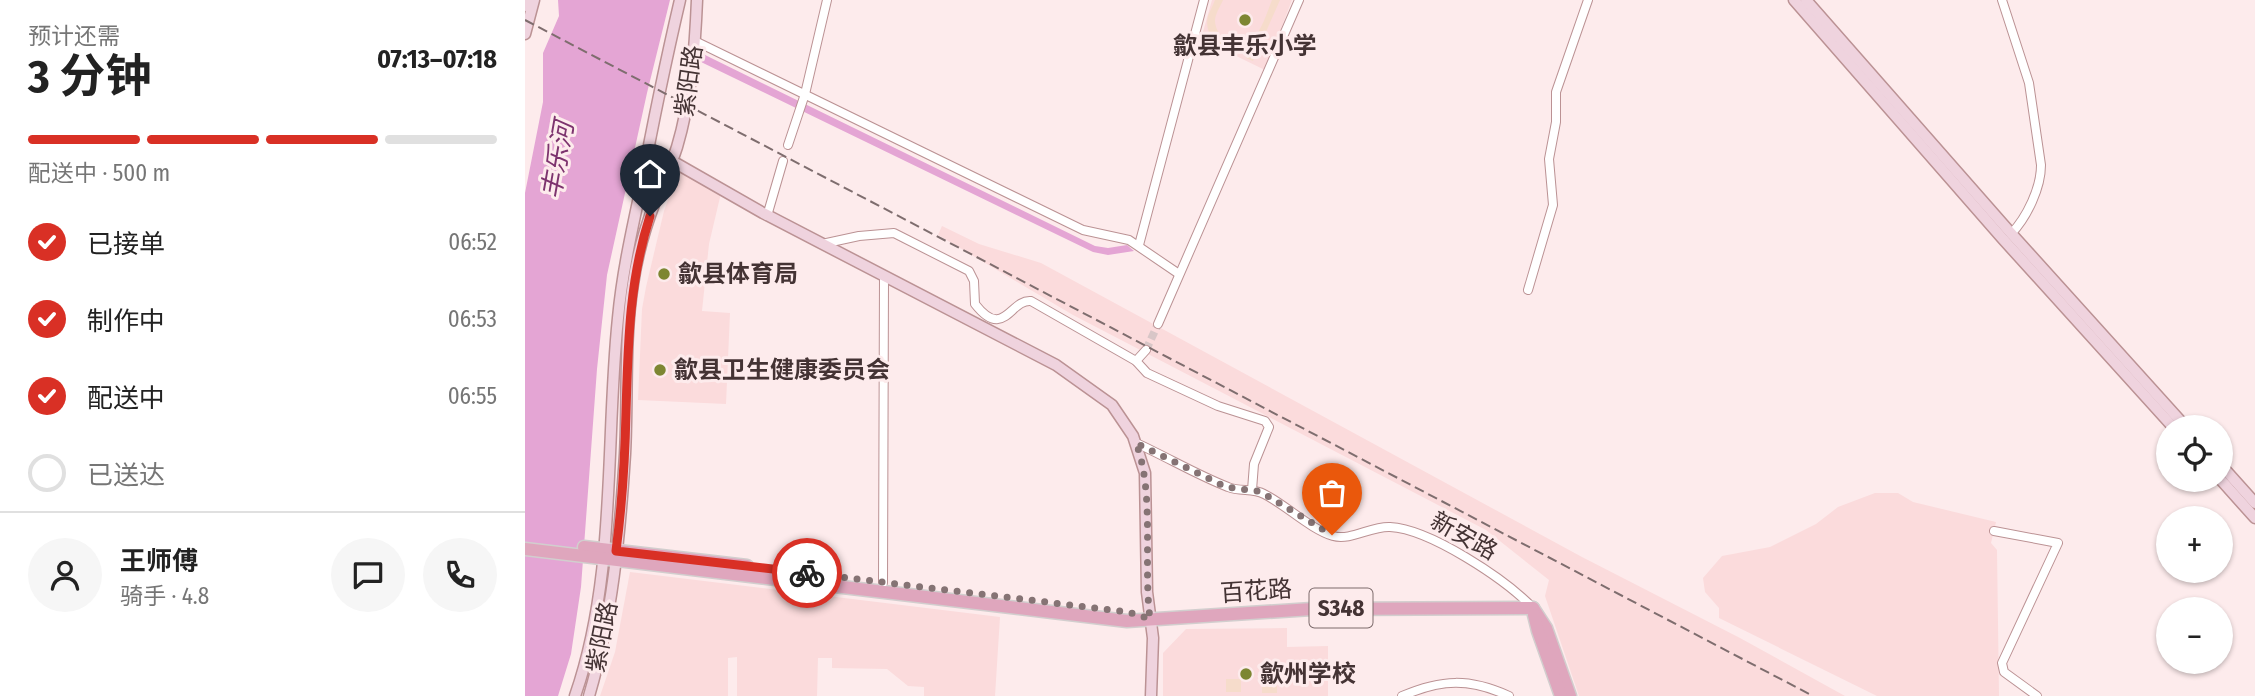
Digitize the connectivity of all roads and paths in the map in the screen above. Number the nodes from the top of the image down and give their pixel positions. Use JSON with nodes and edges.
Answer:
{"nodes":[{"id":1,"x":526,"y":0,"type":"edge"},
{"id":2,"x":534,"y":0,"type":"edge"},
{"id":3,"x":680,"y":0,"type":"edge"},
{"id":4,"x":698,"y":0,"type":"edge"},
{"id":5,"x":827,"y":0,"type":"edge"},
{"id":6,"x":1204,"y":0,"type":"edge"},
{"id":7,"x":1299,"y":0,"type":"edge"},
{"id":8,"x":1588,"y":0,"type":"edge"},
{"id":9,"x":1794,"y":0,"type":"edge"},
{"id":10,"x":1806,"y":0,"type":"edge"},
{"id":11,"x":2002,"y":0,"type":"edge"},
{"id":12,"x":525,"y":6,"type":"edge"},
{"id":13,"x":525,"y":34,"type":"edge"},
{"id":14,"x":695,"y":41,"type":"junction"},
{"id":15,"x":804,"y":96,"type":"junction"},
{"id":16,"x":788,"y":145,"type":"dead end"},
{"id":17,"x":672,"y":161,"type":"junction"},
{"id":18,"x":783,"y":161,"type":"dead end"},
{"id":19,"x":767,"y":216,"type":"junction"},
{"id":20,"x":2011,"y":234,"type":"junction"},
{"id":21,"x":822,"y":244,"type":"junction"},
{"id":22,"x":1139,"y":245,"type":"junction"},
{"id":23,"x":1179,"y":274,"type":"junction"},
{"id":24,"x":884,"y":276,"type":"junction"},
{"id":25,"x":1528,"y":290,"type":"dead end"},
{"id":26,"x":1157,"y":324,"type":"tunnel mouth"},
{"id":27,"x":1146,"y":350,"type":"tunnel mouth"},
{"id":28,"x":1136,"y":361,"type":"junction"},
{"id":29,"x":2162,"y":415,"type":"edge"},
{"id":30,"x":2175,"y":415,"type":"edge"},
{"id":31,"x":1136,"y":443,"type":"junction"},
{"id":32,"x":2233,"y":478,"type":"edge"},
{"id":33,"x":1252,"y":490,"type":"junction"},
{"id":34,"x":2232,"y":492,"type":"edge"},
{"id":35,"x":2255,"y":503,"type":"edge"},
{"id":36,"x":2255,"y":517,"type":"edge"},
{"id":37,"x":1994,"y":531,"type":"dead end"},
{"id":38,"x":525,"y":540,"type":"edge"},
{"id":39,"x":525,"y":549,"type":"edge"},
{"id":40,"x":603,"y":554,"type":"junction"},
{"id":41,"x":883,"y":583,"type":"junction"},
{"id":42,"x":1533,"y":607,"type":"junction"},
{"id":43,"x":1150,"y":619,"type":"junction"},
{"id":44,"x":575,"y":696,"type":"edge"},
{"id":45,"x":589,"y":696,"type":"edge"},
{"id":46,"x":1151,"y":696,"type":"edge"},
{"id":47,"x":1402,"y":696,"type":"edge"},
{"id":48,"x":1509,"y":696,"type":"edge"},
{"id":49,"x":1560,"y":696,"type":"edge"},
{"id":50,"x":1570,"y":696,"type":"edge"},
{"id":51,"x":2037,"y":696,"type":"edge"}],
"edges":[{"from":1,"to":12,"type":"main road"},
{"from":2,"to":13,"type":"main road"},
{"from":3,"to":40,"type":"main road","name":"紫阳路"},
{"from":4,"to":14,"type":"main road","name":"紫阳路"},
{"from":5,"to":15,"type":"street"},
{"from":6,"to":22,"type":"street"},
{"from":7,"to":23,"type":"street"},
{"from":8,"to":25,"type":"street"},
{"from":9,"to":29,"type":"main road"},
{"from":10,"to":20,"type":"main road"},
{"from":11,"to":20,"type":"street"},
{"from":14,"to":15,"type":"street"},
{"from":14,"to":17,"type":"main road","name":"紫阳路"},
{"from":15,"to":16,"type":"street"},
{"from":15,"to":22,"type":"street"},
{"from":17,"to":19,"type":"main road"},
{"from":17,"to":40,"type":"main road","name":"紫阳路"},
{"from":18,"to":19,"type":"street"},
{"from":19,"to":21,"type":"main road"},
{"from":20,"to":30,"type":"main road"},
{"from":21,"to":24,"type":"main road"},
{"from":21,"to":28,"type":"street"},
{"from":22,"to":23,"type":"street"},
{"from":23,"to":26,"type":"street"},
{"from":24,"to":31,"type":"main road"},
{"from":24,"to":41,"type":"street"},
{"from":27,"to":28,"type":"street"},
{"from":28,"to":33,"type":"street"},
{"from":31,"to":33,"type":"street","name":"新安路"},
{"from":31,"to":43,"type":"main road"},
{"from":32,"to":35,"type":"main road"},
{"from":33,"to":42,"type":"street","name":"新安路"},
{"from":34,"to":36,"type":"main road"},
{"from":37,"to":51,"type":"street"},
{"from":38,"to":40,"type":"main road","number":"S348"},
{"from":39,"to":40,"type":"main road","number":"S348"},
{"from":40,"to":41,"type":"main road","name":"百花路","number":"S348"},
{"from":40,"to":43,"type":"main road","name":"百花路","number":"S348"},
{"from":40,"to":44,"type":"main road","name":"紫阳路"},
{"from":40,"to":45,"type":"main road","name":"紫阳路"},
{"from":41,"to":43,"type":"main road","name":"百花路","number":"S348"},
{"from":42,"to":43,"type":"main road","name":"百花路","number":"S348"},
{"from":42,"to":49,"type":"main road"},
{"from":42,"to":50,"type":"main road","name":"新安路"},
{"from":43,"to":46,"type":"main road"},
{"from":47,"to":48,"type":"street"}]}
